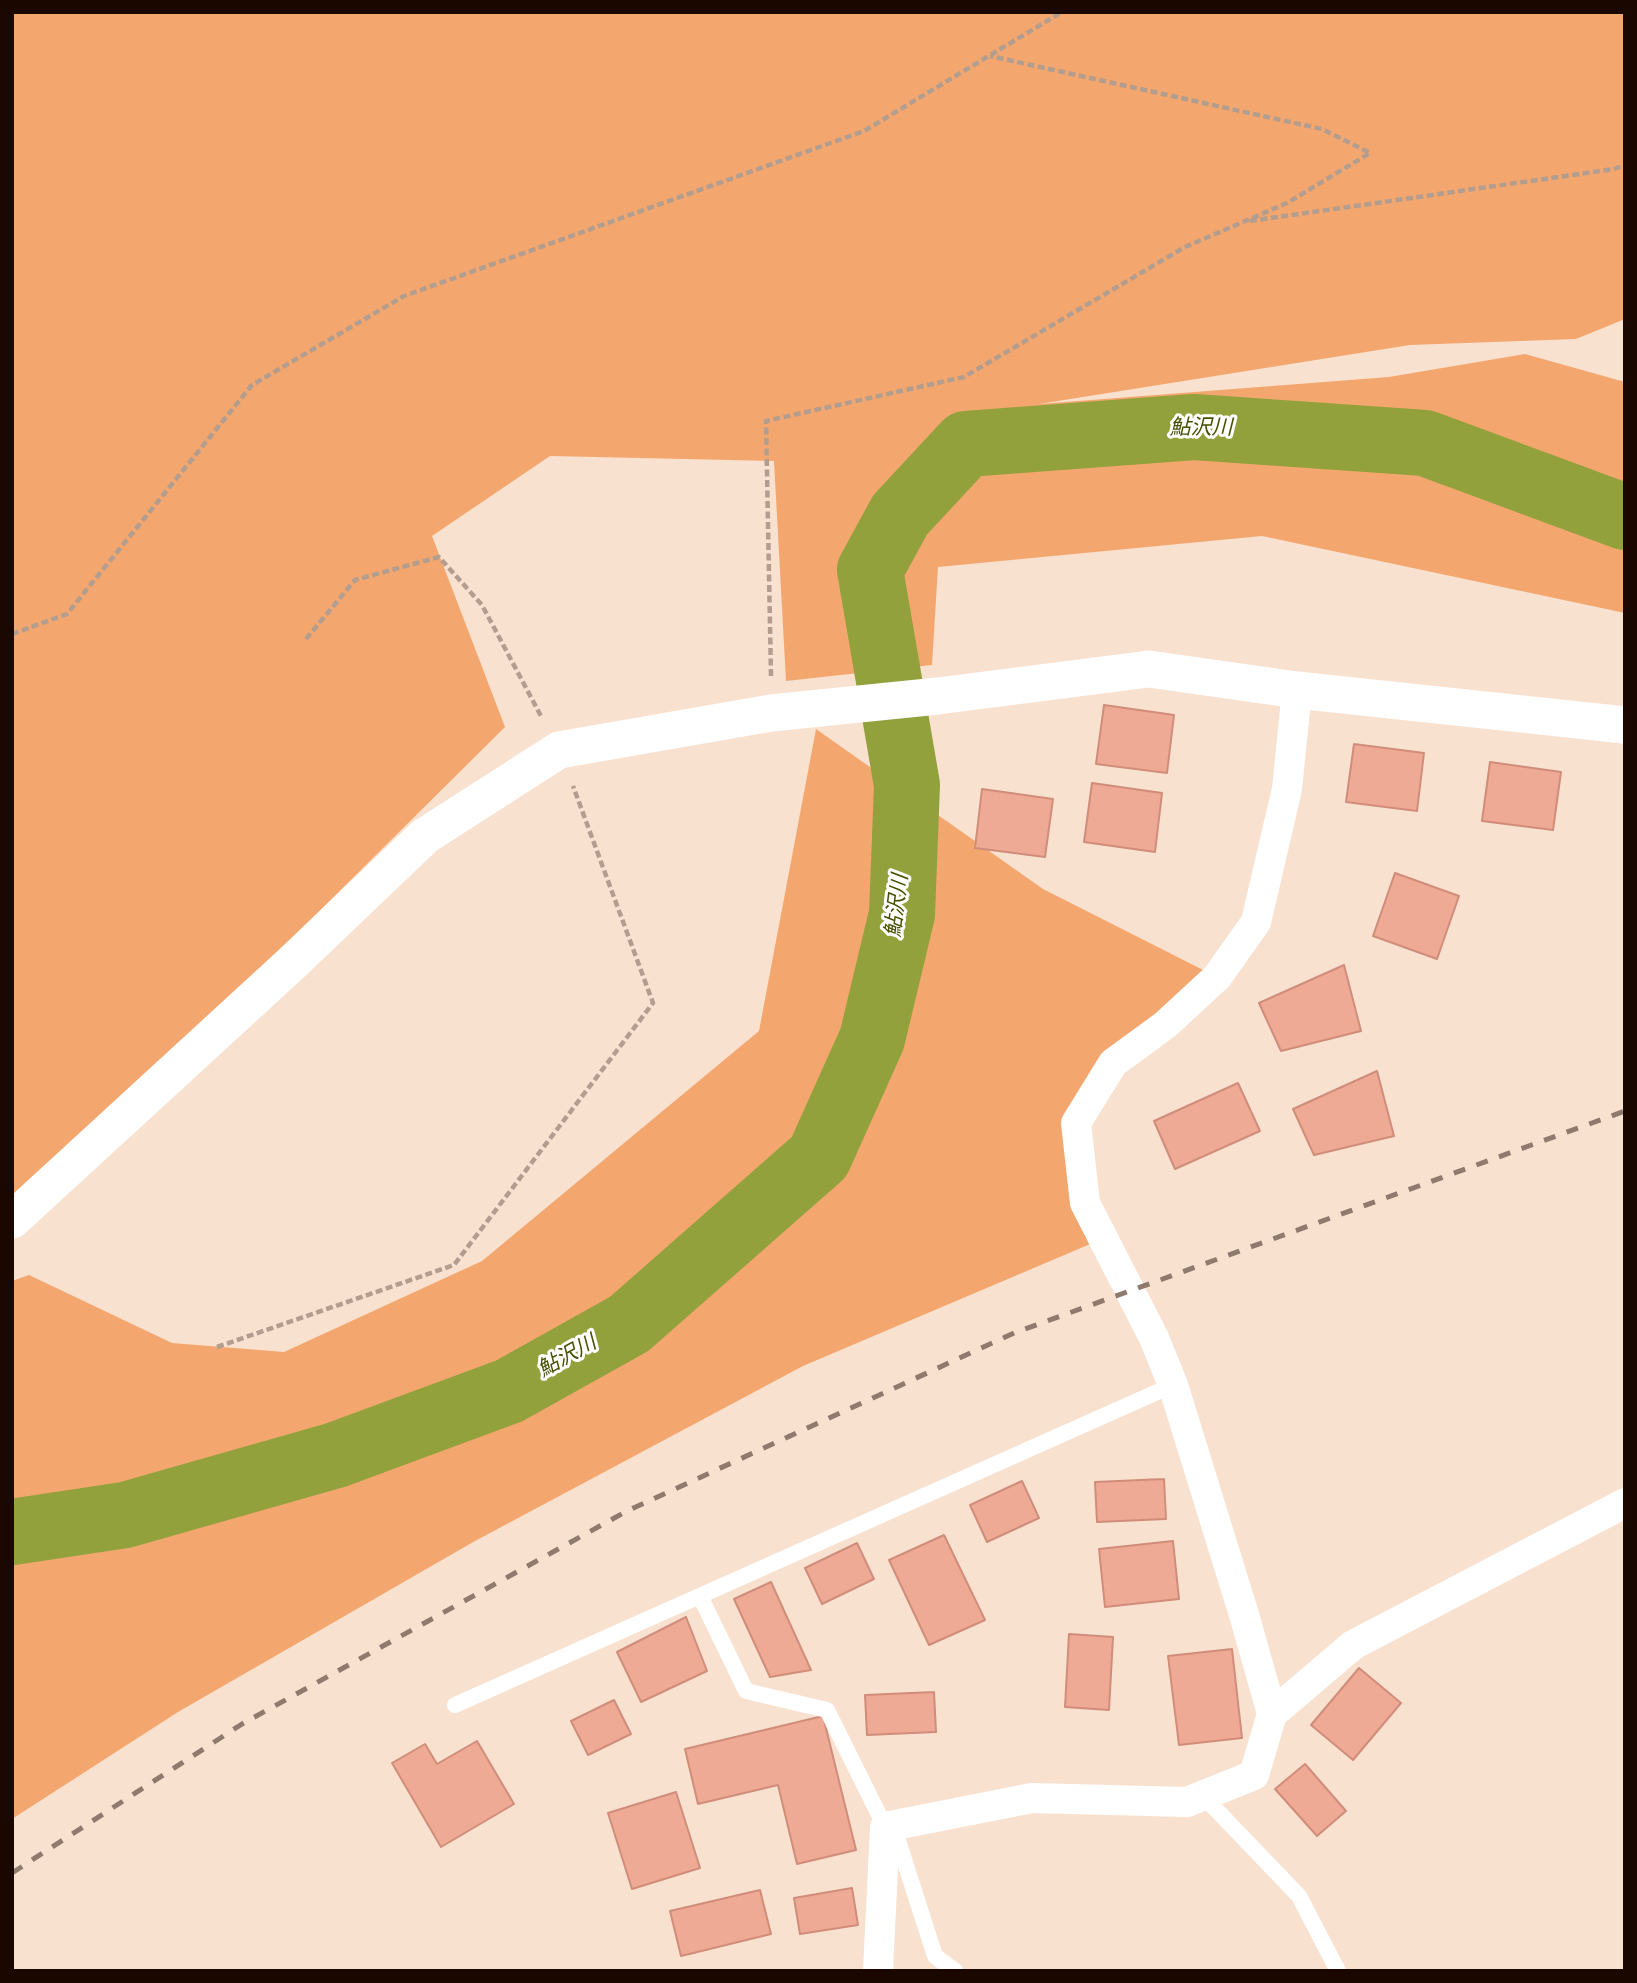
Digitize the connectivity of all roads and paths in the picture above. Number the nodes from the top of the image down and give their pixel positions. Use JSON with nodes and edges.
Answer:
{"nodes":[{"id":1,"x":1062,"y":12,"type":"edge"},
{"id":2,"x":990,"y":56,"type":"junction"},
{"id":3,"x":1625,"y":165,"type":"edge"},
{"id":4,"x":1242,"y":222,"type":"junction"},
{"id":5,"x":12,"y":635,"type":"edge"},
{"id":6,"x":306,"y":639,"type":"dead end"},
{"id":7,"x":1297,"y":690,"type":"junction"},
{"id":8,"x":771,"y":713,"type":"junction"},
{"id":9,"x":1625,"y":725,"type":"edge"},
{"id":10,"x":559,"y":750,"type":"junction"},
{"id":11,"x":12,"y":1220,"type":"edge"},
{"id":12,"x":217,"y":1347,"type":"dead end"},
{"id":13,"x":1173,"y":1385,"type":"junction"},
{"id":14,"x":1625,"y":1503,"type":"edge"},
{"id":15,"x":700,"y":1596,"type":"junction"},
{"id":16,"x":455,"y":1705,"type":"dead end"},
{"id":17,"x":1272,"y":1714,"type":"junction"},
{"id":18,"x":1203,"y":1796,"type":"junction"},
{"id":19,"x":889,"y":1826,"type":"junction"},
{"id":20,"x":878,"y":1971,"type":"edge"},
{"id":21,"x":955,"y":1971,"type":"edge"},
{"id":22,"x":1338,"y":1971,"type":"edge"}],
"edges":[{"from":1,"to":2,"type":"path"},
{"from":2,"to":4,"type":"path"},
{"from":2,"to":5,"type":"path"},
{"from":3,"to":4,"type":"path"},
{"from":4,"to":8,"type":"path"},
{"from":6,"to":10,"type":"path"},
{"from":7,"to":8,"type":"street"},
{"from":7,"to":9,"type":"street"},
{"from":7,"to":13,"type":"street"},
{"from":8,"to":10,"type":"street"},
{"from":10,"to":11,"type":"street"},
{"from":10,"to":12,"type":"path"},
{"from":13,"to":15,"type":"lane"},
{"from":13,"to":17,"type":"street"},
{"from":14,"to":17,"type":"street"},
{"from":15,"to":16,"type":"lane"},
{"from":15,"to":19,"type":"lane"},
{"from":17,"to":18,"type":"street"},
{"from":18,"to":19,"type":"street"},
{"from":18,"to":22,"type":"lane"},
{"from":19,"to":20,"type":"street"},
{"from":19,"to":21,"type":"lane"}]}
